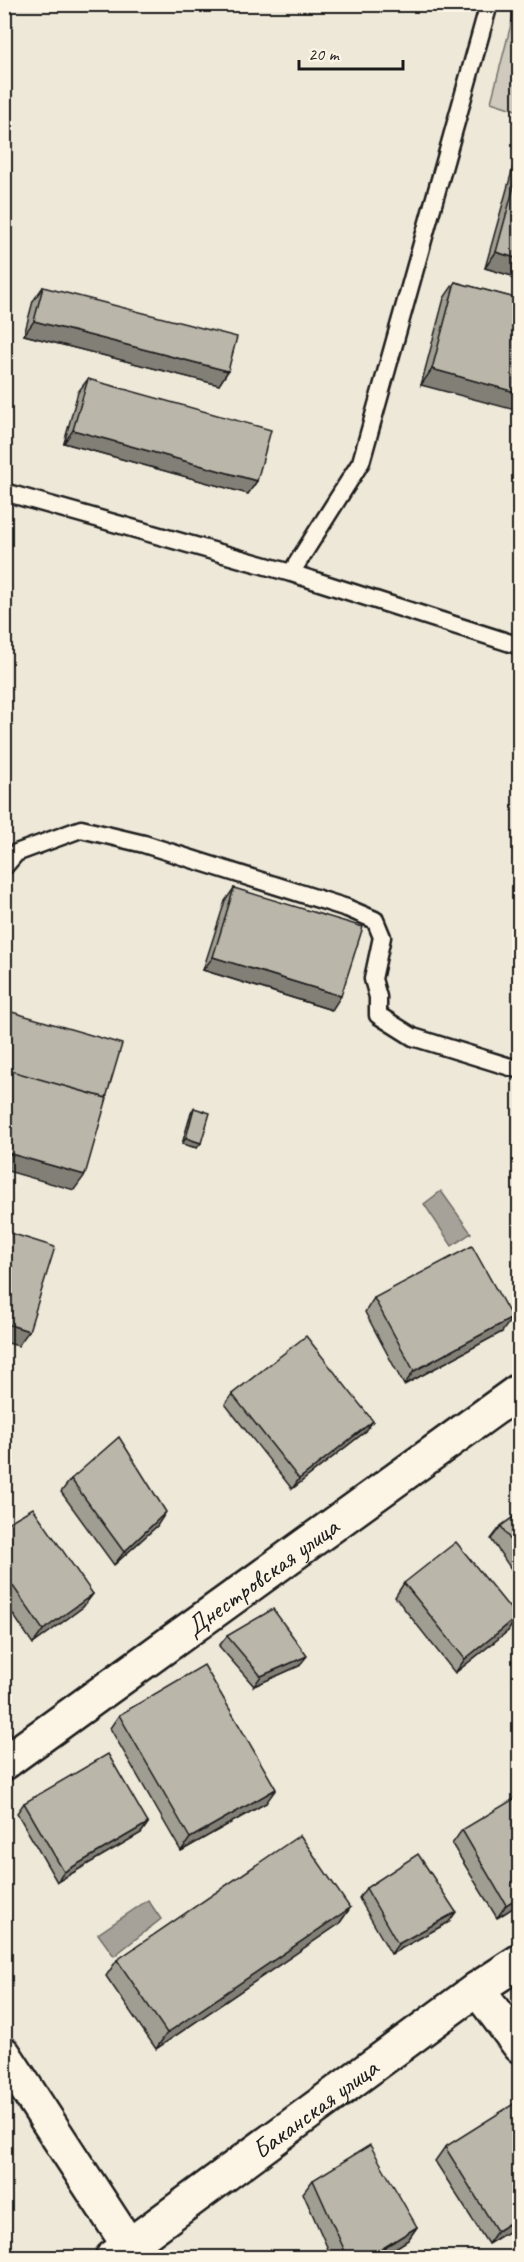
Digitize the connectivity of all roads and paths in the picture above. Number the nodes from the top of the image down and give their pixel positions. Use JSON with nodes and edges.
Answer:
{"nodes":[{"id":1,"x":489,"y":4,"type":"edge"},
{"id":2,"x":4,"y":492,"type":"edge"},
{"id":3,"x":291,"y":573,"type":"junction"},
{"id":4,"x":519,"y":646,"type":"edge"},
{"id":5,"x":4,"y":867,"type":"edge"},
{"id":6,"x":519,"y":1070,"type":"edge"},
{"id":7,"x":519,"y":1390,"type":"edge"},
{"id":8,"x":4,"y":1763,"type":"edge"},
{"id":9,"x":519,"y":1961,"type":"edge"},
{"id":10,"x":477,"y":1989,"type":"junction"},
{"id":11,"x":519,"y":2046,"type":"edge"},
{"id":12,"x":4,"y":2054,"type":"edge"},
{"id":13,"x":121,"y":2252,"type":"edge"}],
"edges":[{"from":1,"to":3,"type":"lane"},
{"from":2,"to":3,"type":"lane"},
{"from":3,"to":4,"type":"lane"},
{"from":5,"to":6,"type":"lane"},
{"from":7,"to":8,"type":"street","name":"Днестровская улица"},
{"from":9,"to":10,"type":"street","name":"Баканская улица"},
{"from":10,"to":11,"type":"street"},
{"from":10,"to":13,"type":"street","name":"Баканская улица"},
{"from":12,"to":13,"type":"street"}]}
